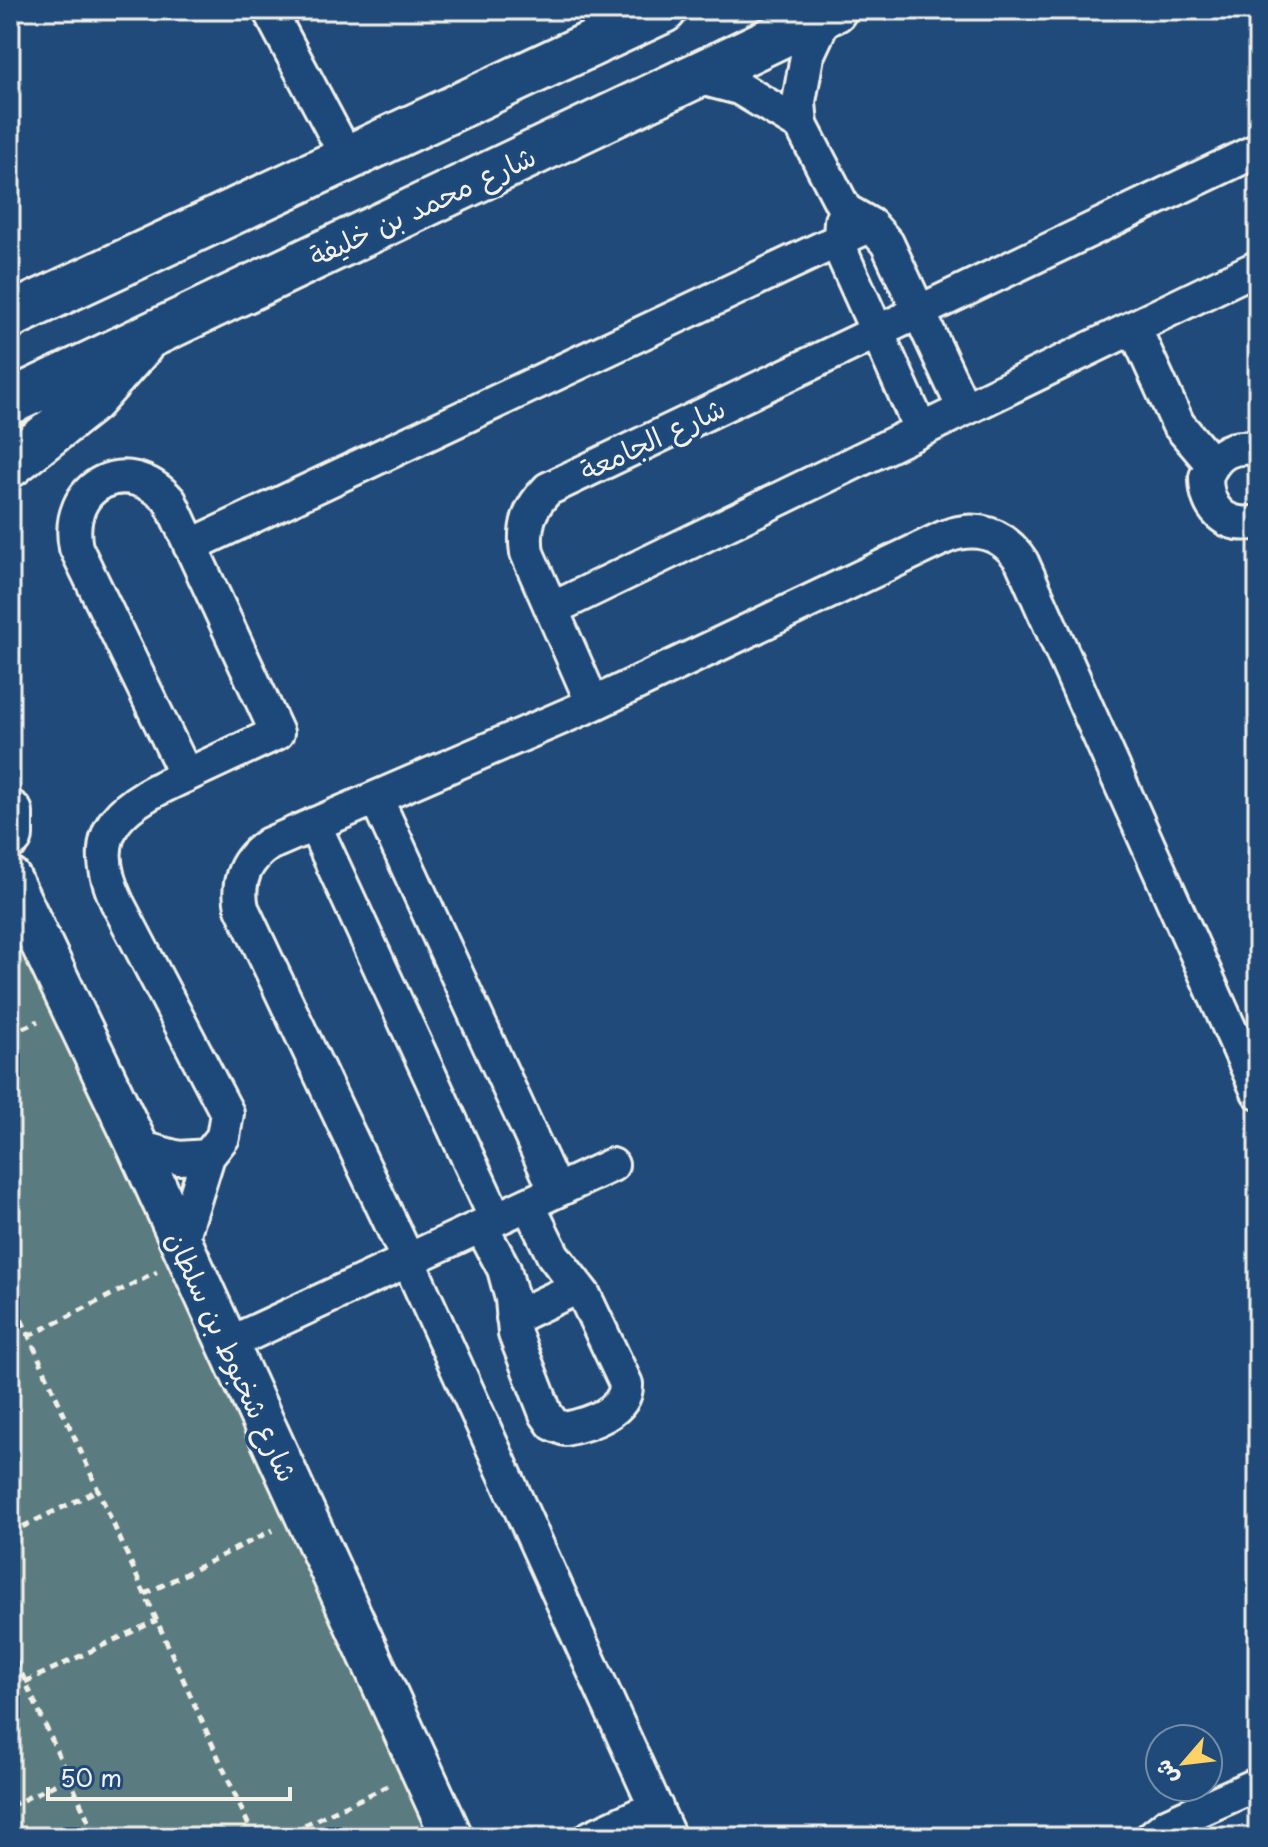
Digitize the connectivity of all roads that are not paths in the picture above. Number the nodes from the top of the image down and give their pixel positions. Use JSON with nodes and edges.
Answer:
{"nodes":[{"id":1,"x":269,"y":10,"type":"edge"},
{"id":2,"x":831,"y":12,"type":"edge"},
{"id":3,"x":641,"y":16,"type":"edge"},
{"id":4,"x":693,"y":76,"type":"junction"},
{"id":5,"x":801,"y":125,"type":"junction"},
{"id":6,"x":1258,"y":150,"type":"edge"},
{"id":7,"x":348,"y":159,"type":"junction"},
{"id":8,"x":852,"y":225,"type":"junction"},
{"id":9,"x":1258,"y":267,"type":"edge"},
{"id":10,"x":919,"y":311,"type":"junction"},
{"id":11,"x":10,"y":316,"type":"edge"},
{"id":12,"x":1134,"y":327,"type":"junction"},
{"id":13,"x":877,"y":331,"type":"junction"},
{"id":14,"x":148,"y":335,"type":"junction"},
{"id":15,"x":10,"y":402,"type":"edge"},
{"id":16,"x":964,"y":409,"type":"junction"},
{"id":17,"x":921,"y":430,"type":"junction"},
{"id":18,"x":1258,"y":449,"type":"edge"},
{"id":19,"x":1212,"y":464,"type":"junction"},
{"id":20,"x":10,"y":465,"type":"edge"},
{"id":21,"x":1258,"y":522,"type":"edge"},
{"id":22,"x":190,"y":546,"type":"junction"},
{"id":23,"x":552,"y":609,"type":"junction"},
{"id":24,"x":593,"y":704,"type":"junction"},
{"id":25,"x":186,"y":775,"type":"junction"},
{"id":26,"x":376,"y":798,"type":"junction"},
{"id":27,"x":10,"y":813,"type":"edge"},
{"id":28,"x":314,"y":824,"type":"junction"},
{"id":29,"x":10,"y":836,"type":"edge"},
{"id":30,"x":10,"y":878,"type":"edge"},
{"id":31,"x":1258,"y":1092,"type":"edge"},
{"id":32,"x":138,"y":1147,"type":"junction"},
{"id":33,"x":208,"y":1156,"type":"junction"},
{"id":34,"x":612,"y":1165,"type":"dead end"},
{"id":35,"x":542,"y":1197,"type":"junction"},
{"id":36,"x":488,"y":1223,"type":"junction"},
{"id":37,"x":184,"y":1250,"type":"junction"},
{"id":38,"x":408,"y":1260,"type":"junction"},
{"id":39,"x":578,"y":1287,"type":"junction"},
{"id":40,"x":513,"y":1318,"type":"junction"},
{"id":41,"x":228,"y":1344,"type":"junction"},
{"id":42,"x":1258,"y":1784,"type":"edge"},
{"id":43,"x":656,"y":1807,"type":"junction"},
{"id":44,"x":452,"y":1837,"type":"edge"},
{"id":45,"x":591,"y":1837,"type":"edge"},
{"id":46,"x":669,"y":1837,"type":"edge"},
{"id":47,"x":1152,"y":1837,"type":"edge"}],
"edges":[{"from":1,"to":7,"type":"street"},
{"from":2,"to":4,"type":"highway","name":"شارع محمد بن خليفة"},
{"from":2,"to":5,"type":"street"},
{"from":3,"to":7,"type":"highway"},
{"from":4,"to":5,"type":"street"},
{"from":4,"to":14,"type":"highway","name":"شارع محمد بن خليفة"},
{"from":5,"to":8,"type":"street"},
{"from":6,"to":10,"type":"street","name":"شارع الجامعة"},
{"from":7,"to":11,"type":"highway"},
{"from":8,"to":10,"type":"street"},
{"from":8,"to":13,"type":"street"},
{"from":8,"to":22,"type":"street"},
{"from":9,"to":12,"type":"street"},
{"from":10,"to":13,"type":"street","name":"شارع الجامعة"},
{"from":10,"to":16,"type":"street"},
{"from":12,"to":16,"type":"street"},
{"from":12,"to":19,"type":"street"},
{"from":13,"to":17,"type":"street"},
{"from":13,"to":23,"type":"street","name":"شارع الجامعة"},
{"from":14,"to":15,"type":"highway","name":"شارع محمد بن خليفة"},
{"from":14,"to":20,"type":"highway"},
{"from":16,"to":17,"type":"street"},
{"from":17,"to":23,"type":"street"},
{"from":18,"to":19,"type":"street"},
{"from":19,"to":21,"type":"street"},
{"from":22,"to":25,"type":"street"},
{"from":22,"to":25,"type":"street"},
{"from":23,"to":24,"type":"street","name":"شارع الجامعة"},
{"from":24,"to":26,"type":"street"},
{"from":24,"to":31,"type":"street"},
{"from":25,"to":33,"type":"street"},
{"from":26,"to":28,"type":"street"},
{"from":26,"to":35,"type":"street"},
{"from":27,"to":29,"type":"highway"},
{"from":28,"to":36,"type":"street"},
{"from":28,"to":38,"type":"street"},
{"from":30,"to":32,"type":"main road","name":"شارع شخبوط بن سلطان"},
{"from":32,"to":33,"type":"street"},
{"from":32,"to":37,"type":"main road","name":"شارع شخبوط بن سلطان"},
{"from":33,"to":37,"type":"street"},
{"from":34,"to":35,"type":"street"},
{"from":35,"to":36,"type":"street"},
{"from":35,"to":39,"type":"street"},
{"from":36,"to":38,"type":"street"},
{"from":36,"to":40,"type":"street"},
{"from":37,"to":41,"type":"main road","name":"شارع شخبوط بن سلطان"},
{"from":38,"to":41,"type":"street"},
{"from":38,"to":43,"type":"street"},
{"from":39,"to":40,"type":"street"},
{"from":39,"to":40,"type":"street"},
{"from":41,"to":44,"type":"main road","name":"شارع شخبوط بن سلطان"},
{"from":42,"to":47,"type":"street"},
{"from":43,"to":45,"type":"street"},
{"from":43,"to":46,"type":"street"}]}
